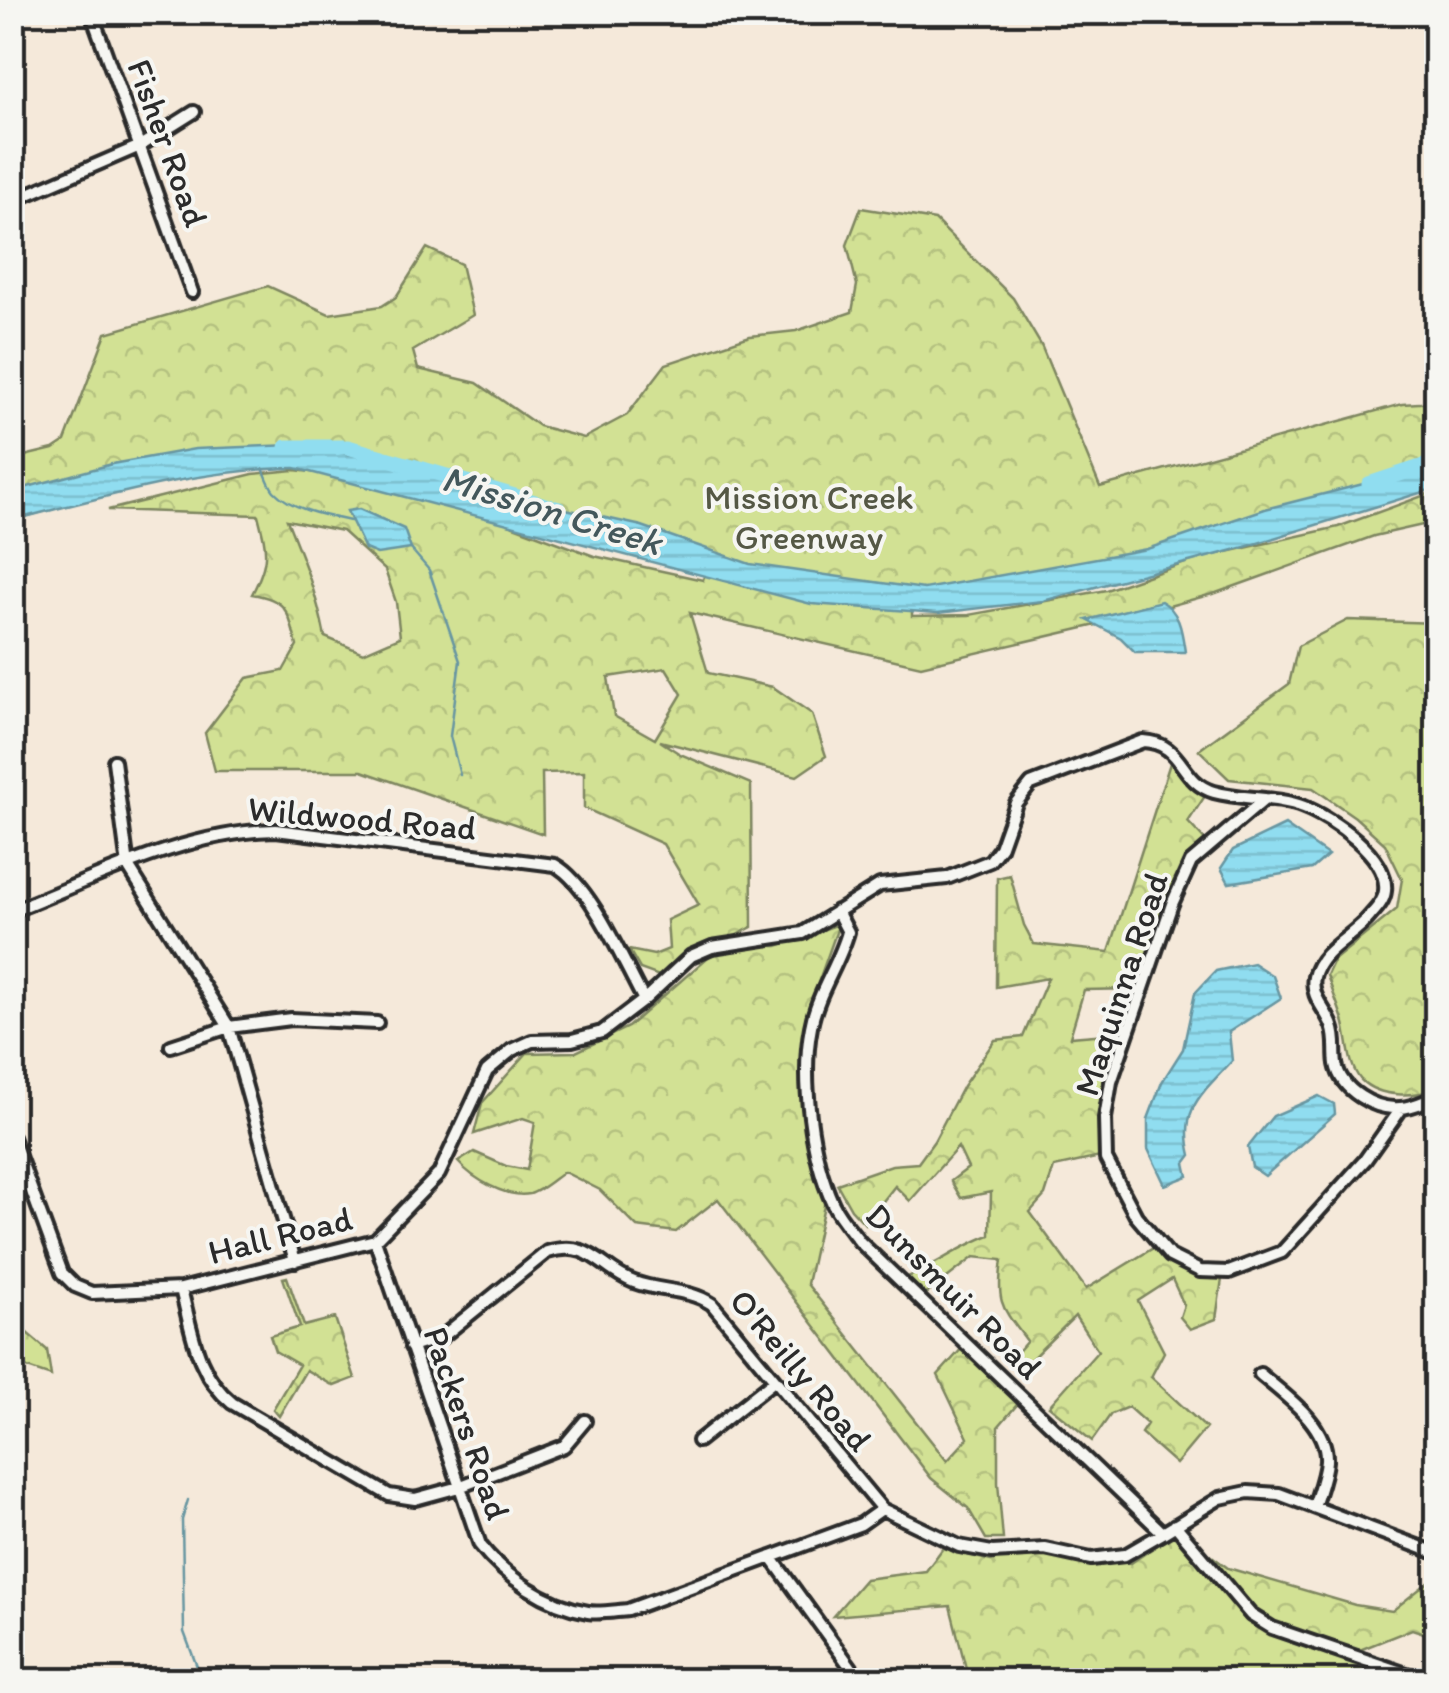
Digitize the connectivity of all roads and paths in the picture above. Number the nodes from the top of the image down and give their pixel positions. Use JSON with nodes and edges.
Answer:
{"nodes":[{"id":1,"x":91,"y":12,"type":"edge"},
{"id":2,"x":194,"y":112,"type":"dead end"},
{"id":3,"x":140,"y":146,"type":"junction"},
{"id":4,"x":12,"y":201,"type":"edge"},
{"id":5,"x":192,"y":292,"type":"dead end"},
{"id":6,"x":114,"y":761,"type":"dead end"},
{"id":7,"x":1264,"y":799,"type":"junction"},
{"id":8,"x":128,"y":866,"type":"junction"},
{"id":9,"x":12,"y":911,"type":"edge"},
{"id":10,"x":837,"y":911,"type":"junction"},
{"id":11,"x":644,"y":1000,"type":"junction"},
{"id":12,"x":378,"y":1023,"type":"dead end"},
{"id":13,"x":230,"y":1028,"type":"junction"},
{"id":14,"x":171,"y":1046,"type":"dead end"},
{"id":15,"x":1436,"y":1097,"type":"edge"},
{"id":16,"x":1401,"y":1108,"type":"junction"},
{"id":17,"x":12,"y":1137,"type":"edge"},
{"id":18,"x":374,"y":1240,"type":"junction"},
{"id":19,"x":296,"y":1262,"type":"junction"},
{"id":20,"x":181,"y":1289,"type":"junction"},
{"id":21,"x":411,"y":1347,"type":"junction"},
{"id":22,"x":1260,"y":1374,"type":"dead end"},
{"id":23,"x":775,"y":1380,"type":"junction"},
{"id":24,"x":585,"y":1421,"type":"dead end"},
{"id":25,"x":698,"y":1441,"type":"dead end"},
{"id":26,"x":460,"y":1487,"type":"junction"},
{"id":27,"x":1314,"y":1507,"type":"junction"},
{"id":28,"x":882,"y":1509,"type":"junction"},
{"id":29,"x":1175,"y":1525,"type":"junction"},
{"id":30,"x":1163,"y":1533,"type":"junction"},
{"id":31,"x":1436,"y":1553,"type":"edge"},
{"id":32,"x":771,"y":1557,"type":"junction"},
{"id":33,"x":860,"y":1680,"type":"edge"},
{"id":34,"x":1424,"y":1680,"type":"edge"}],
"edges":[{"from":1,"to":3,"type":"street","name":"Fisher Road"},
{"from":2,"to":3,"type":"street"},
{"from":3,"to":4,"type":"street"},
{"from":3,"to":5,"type":"street","name":"Fisher Road"},
{"from":6,"to":8,"type":"street"},
{"from":7,"to":10,"type":"street","name":"Hall Road"},
{"from":7,"to":16,"type":"street","name":"Hall Road"},
{"from":7,"to":16,"type":"street","name":"Maquinna Road"},
{"from":8,"to":9,"type":"street","name":"Wildwood Road"},
{"from":8,"to":11,"type":"street","name":"Wildwood Road"},
{"from":8,"to":13,"type":"street"},
{"from":10,"to":11,"type":"street","name":"Hall Road"},
{"from":10,"to":30,"type":"street","name":"Dunsmuir Road"},
{"from":11,"to":18,"type":"street","name":"Hall Road"},
{"from":12,"to":13,"type":"street"},
{"from":13,"to":14,"type":"street"},
{"from":13,"to":19,"type":"street"},
{"from":15,"to":16,"type":"street"},
{"from":17,"to":20,"type":"street","name":"Hall Road"},
{"from":18,"to":19,"type":"street","name":"Hall Road"},
{"from":18,"to":21,"type":"street","name":"Packers Road"},
{"from":19,"to":20,"type":"street","name":"Hall Road"},
{"from":20,"to":26,"type":"street"},
{"from":21,"to":23,"type":"street","name":"O'Reilly Road"},
{"from":21,"to":26,"type":"street","name":"Packers Road"},
{"from":22,"to":27,"type":"street"},
{"from":23,"to":25,"type":"street"},
{"from":23,"to":28,"type":"street","name":"O'Reilly Road"},
{"from":24,"to":26,"type":"street"},
{"from":26,"to":32,"type":"street","name":"Packers Road"},
{"from":27,"to":29,"type":"street"},
{"from":27,"to":31,"type":"street"},
{"from":28,"to":30,"type":"street","name":"O'Reilly Road"},
{"from":28,"to":32,"type":"street","name":"Packers Road"},
{"from":29,"to":30,"type":"street"},
{"from":29,"to":34,"type":"street"},
{"from":32,"to":33,"type":"street"}]}
